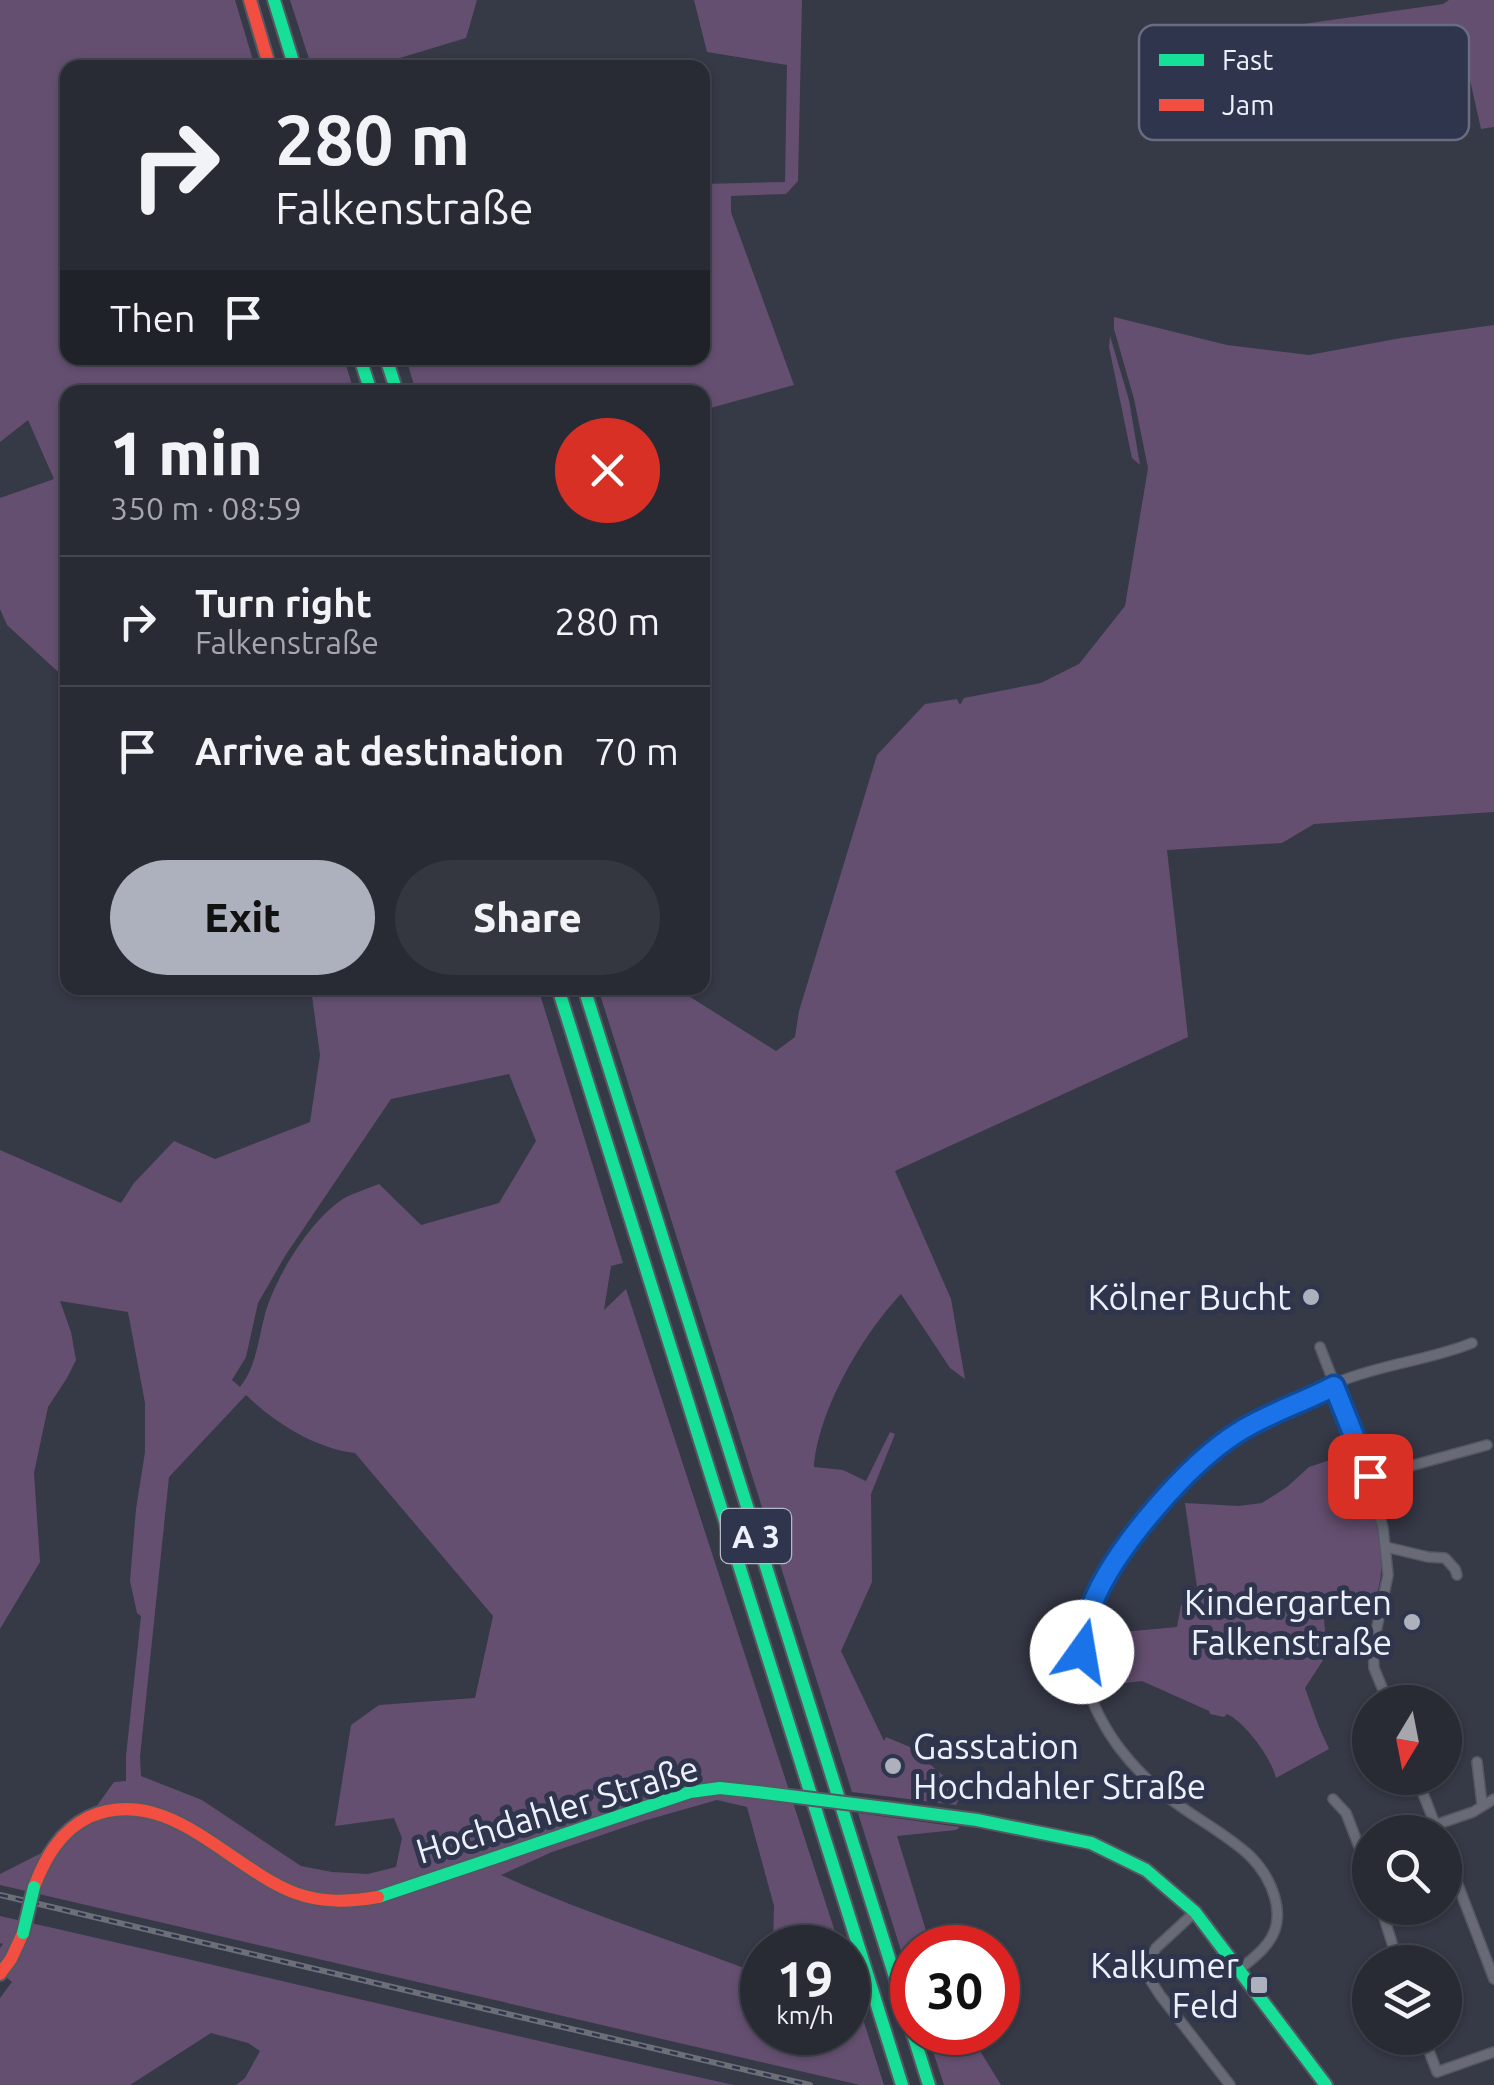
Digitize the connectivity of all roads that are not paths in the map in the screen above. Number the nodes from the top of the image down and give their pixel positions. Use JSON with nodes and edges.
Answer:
{"nodes":[{"id":1,"x":250,"y":0,"type":"edge"},
{"id":2,"x":274,"y":0,"type":"edge"},
{"id":3,"x":268,"y":60,"type":"edge"},
{"id":4,"x":292,"y":60,"type":"edge"},
{"id":5,"x":560,"y":995,"type":"edge"},
{"id":6,"x":586,"y":995,"type":"edge"},
{"id":7,"x":1472,"y":1343,"type":"dead end"},
{"id":8,"x":1320,"y":1347,"type":"dead end"},
{"id":9,"x":1334,"y":1386,"type":"junction"},
{"id":10,"x":1487,"y":1445,"type":"dead end"},
{"id":11,"x":1370,"y":1476,"type":"junction"},
{"id":12,"x":1386,"y":1547,"type":"junction"},
{"id":13,"x":1456,"y":1576,"type":"dead end"},
{"id":14,"x":1381,"y":1685,"type":"edge"},
{"id":15,"x":1477,"y":1762,"type":"dead end"},
{"id":16,"x":1333,"y":1799,"type":"dead end"},
{"id":17,"x":1494,"y":1799,"type":"edge"},
{"id":18,"x":1482,"y":1804,"type":"junction"},
{"id":19,"x":1462,"y":1817,"type":"edge"},
{"id":20,"x":1352,"y":1828,"type":"edge"},
{"id":21,"x":1462,"y":1896,"type":"edge"},
{"id":22,"x":1194,"y":1912,"type":"junction"},
{"id":23,"x":1239,"y":1970,"type":"junction"},
{"id":24,"x":0,"y":1974,"type":"edge"},
{"id":25,"x":1494,"y":1979,"type":"edge"},
{"id":26,"x":1494,"y":2052,"type":"edge"},
{"id":27,"x":1430,"y":2055,"type":"edge"},
{"id":28,"x":902,"y":2085,"type":"edge"},
{"id":29,"x":929,"y":2085,"type":"edge"},
{"id":30,"x":1230,"y":2085,"type":"edge"},
{"id":31,"x":1326,"y":2085,"type":"edge"}],
"edges":[{"from":1,"to":3,"type":"main road"},
{"from":2,"to":4,"type":"main road"},
{"from":5,"to":28,"type":"main road","number":"A 3"},
{"from":6,"to":29,"type":"main road","number":"A 3"},
{"from":7,"to":9,"type":"street"},
{"from":8,"to":9,"type":"street"},
{"from":9,"to":11,"type":"street"},
{"from":9,"to":23,"type":"street"},
{"from":10,"to":11,"type":"street"},
{"from":11,"to":12,"type":"street"},
{"from":12,"to":13,"type":"street"},
{"from":12,"to":14,"type":"street"},
{"from":15,"to":18,"type":"street"},
{"from":16,"to":20,"type":"street"},
{"from":17,"to":18,"type":"street"},
{"from":18,"to":19,"type":"street"},
{"from":21,"to":25,"type":"street"},
{"from":22,"to":23,"type":"main road","name":"Hochdahler Straße"},
{"from":22,"to":24,"type":"main road","name":"Hochdahler Straße","bridge":true},
{"from":22,"to":30,"type":"street"},
{"from":23,"to":31,"type":"main road","name":"Hochdahler Straße"},
{"from":26,"to":27,"type":"street"}]}
